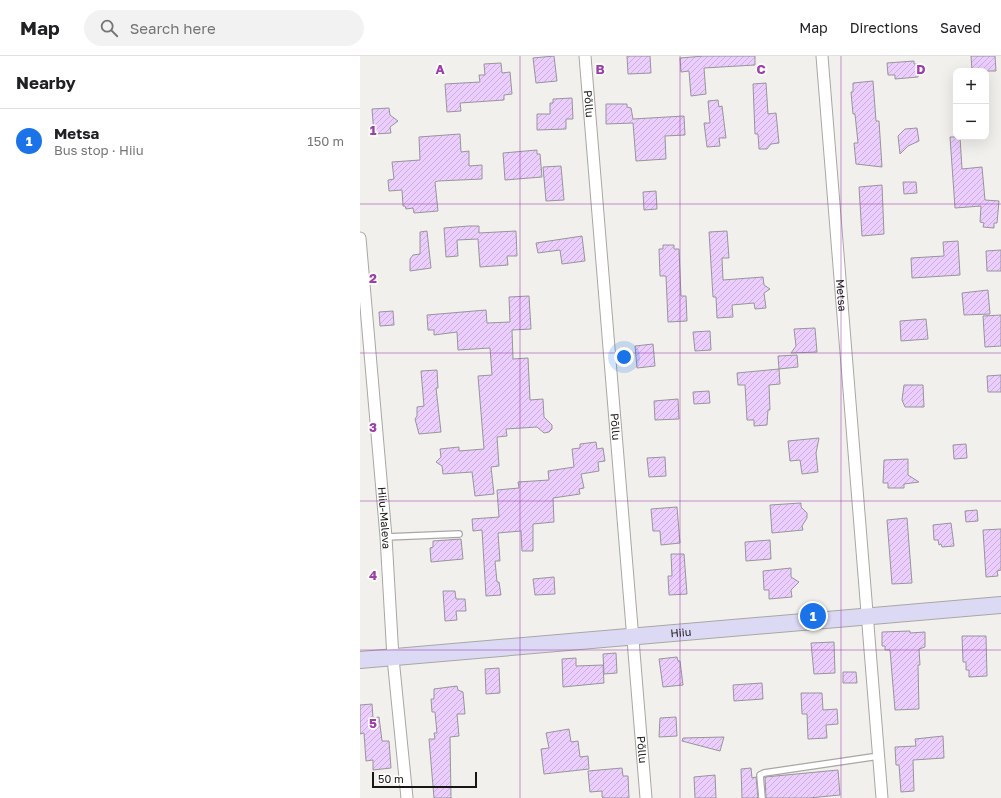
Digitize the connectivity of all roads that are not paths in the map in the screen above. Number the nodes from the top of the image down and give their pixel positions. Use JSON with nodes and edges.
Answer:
{"nodes":[{"id":1,"x":585,"y":56,"type":"edge"},
{"id":2,"x":822,"y":56,"type":"edge"},
{"id":3,"x":360,"y":238,"type":"edge"},
{"id":4,"x":459,"y":534,"type":"dead end"},
{"id":5,"x":386,"y":537,"type":"junction"},
{"id":6,"x":1001,"y":606,"type":"edge"},
{"id":7,"x":867,"y":617,"type":"junction"},
{"id":8,"x":633,"y":636,"type":"junction"},
{"id":9,"x":393,"y":658,"type":"junction"},
{"id":10,"x":360,"y":660,"type":"edge"},
{"id":11,"x":878,"y":756,"type":"junction"},
{"id":12,"x":407,"y":798,"type":"edge"},
{"id":13,"x":646,"y":798,"type":"edge"},
{"id":14,"x":762,"y":798,"type":"edge"},
{"id":15,"x":882,"y":798,"type":"edge"}],
"edges":[{"from":1,"to":8,"type":"street","name":"Põllu"},
{"from":2,"to":7,"type":"street","name":"Metsa"},
{"from":3,"to":5,"type":"street","name":"Hiiu-Maleva"},
{"from":4,"to":5,"type":"lane"},
{"from":5,"to":9,"type":"street","name":"Hiiu-Maleva"},
{"from":6,"to":7,"type":"street","name":"Hiiu"},
{"from":7,"to":8,"type":"street","name":"Hiiu"},
{"from":7,"to":11,"type":"street","name":"Metsa"},
{"from":8,"to":9,"type":"street","name":"Hiiu"},
{"from":8,"to":13,"type":"street","name":"Põllu"},
{"from":9,"to":10,"type":"street","name":"Hiiu"},
{"from":9,"to":12,"type":"street","name":"Hiiu-Maleva"},
{"from":11,"to":14,"type":"lane"},
{"from":11,"to":15,"type":"street","name":"Metsa"}]}
